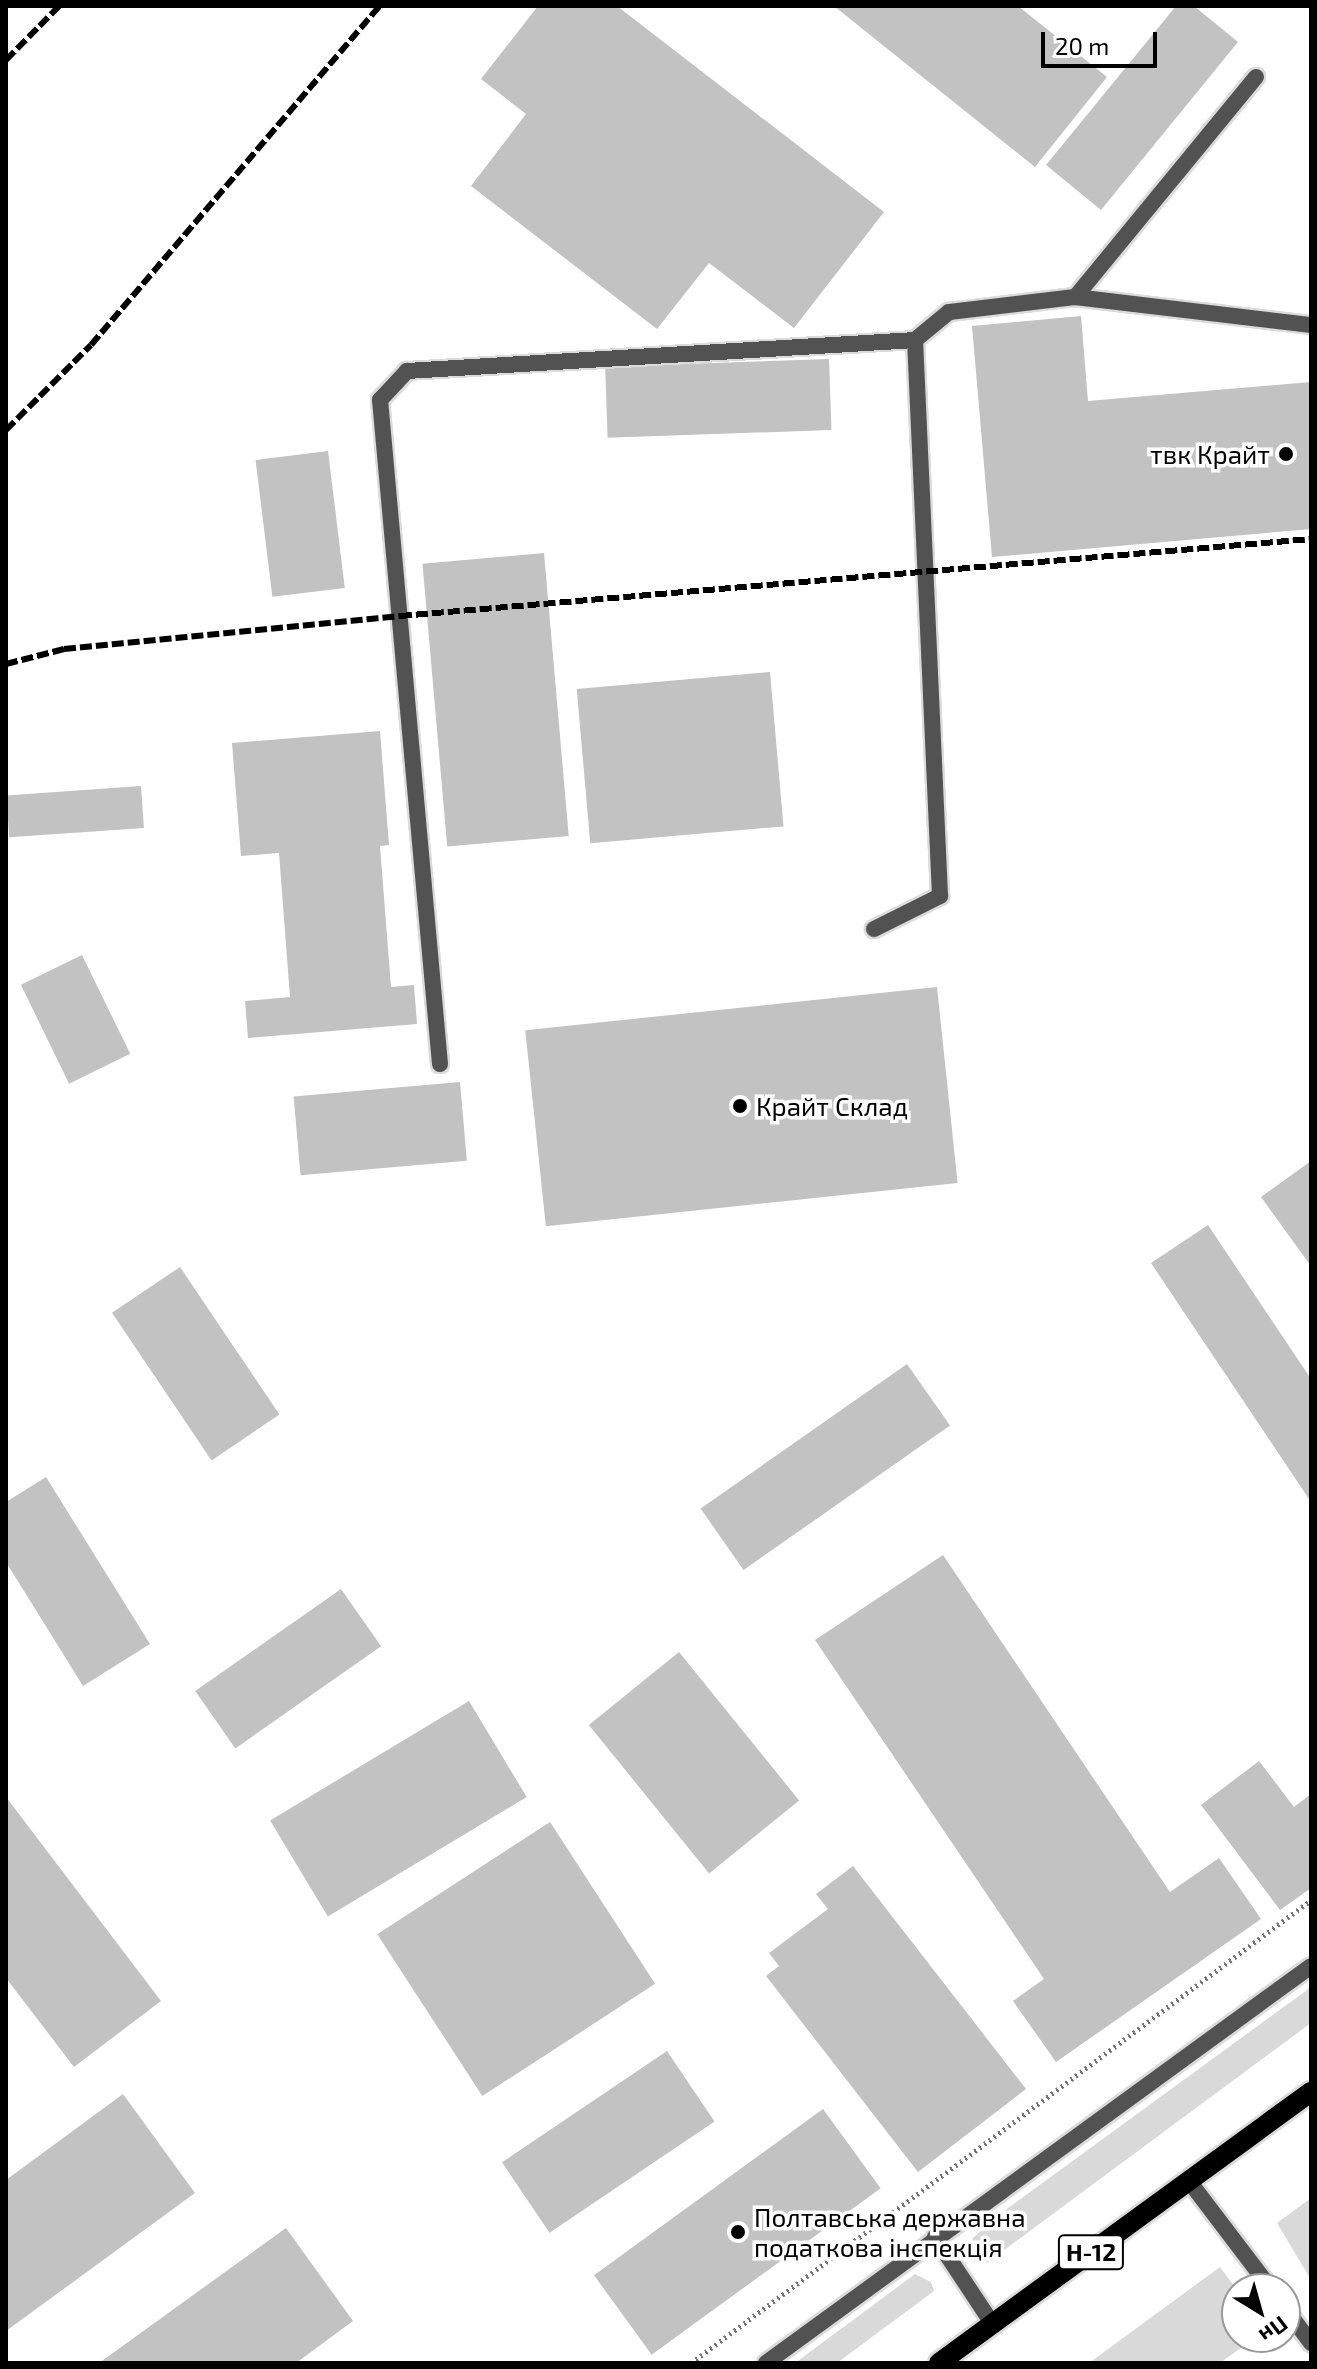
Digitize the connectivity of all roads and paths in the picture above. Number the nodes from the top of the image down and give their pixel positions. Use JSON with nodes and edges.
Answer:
{"nodes":[{"id":1,"x":1256,"y":77,"type":"dead end"},
{"id":2,"x":1075,"y":297,"type":"junction"},
{"id":3,"x":1311,"y":325,"type":"edge"},
{"id":4,"x":915,"y":340,"type":"junction"},
{"id":5,"x":874,"y":929,"type":"dead end"},
{"id":6,"x":440,"y":1064,"type":"dead end"},
{"id":7,"x":1311,"y":1900,"type":"edge"},
{"id":8,"x":1311,"y":1966,"type":"edge"},
{"id":9,"x":1311,"y":2092,"type":"edge"},
{"id":10,"x":1189,"y":2181,"type":"junction"},
{"id":11,"x":935,"y":2237,"type":"junction"},
{"id":12,"x":1259,"y":2273,"type":"edge"},
{"id":13,"x":992,"y":2323,"type":"junction"},
{"id":14,"x":691,"y":2363,"type":"edge"},
{"id":15,"x":766,"y":2363,"type":"edge"},
{"id":16,"x":939,"y":2363,"type":"edge"}],
"edges":[{"from":1,"to":2,"type":"lane"},
{"from":2,"to":3,"type":"lane"},
{"from":2,"to":4,"type":"lane"},
{"from":4,"to":5,"type":"lane"},
{"from":4,"to":6,"type":"lane"},
{"from":7,"to":14,"type":"path"},
{"from":8,"to":11,"type":"lane"},
{"from":9,"to":10,"type":"main road","number":"Н-12"},
{"from":10,"to":12,"type":"lane"},
{"from":10,"to":13,"type":"main road","number":"Н-12"},
{"from":11,"to":13,"type":"lane"},
{"from":11,"to":15,"type":"lane"},
{"from":13,"to":16,"type":"main road","number":"Н-12"}]}
